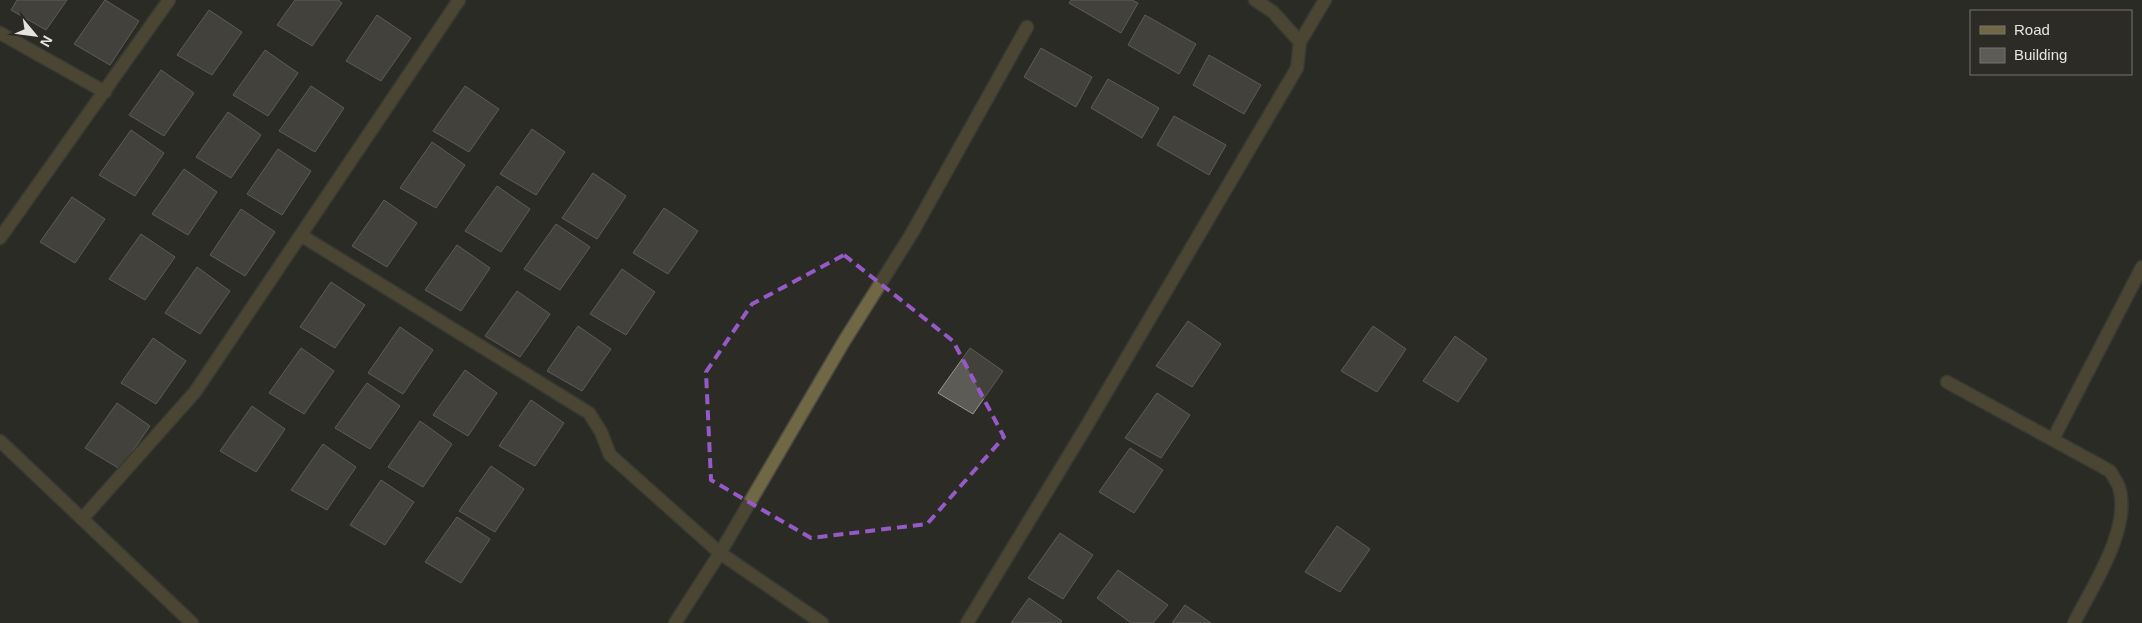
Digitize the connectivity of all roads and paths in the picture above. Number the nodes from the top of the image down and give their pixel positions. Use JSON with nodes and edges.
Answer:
{"nodes":[{"id":1,"x":169,"y":0,"type":"edge"},
{"id":2,"x":459,"y":0,"type":"edge"},
{"id":3,"x":1255,"y":0,"type":"edge"},
{"id":4,"x":1325,"y":0,"type":"edge"},
{"id":5,"x":1027,"y":28,"type":"dead end"},
{"id":6,"x":0,"y":33,"type":"edge"},
{"id":7,"x":1300,"y":42,"type":"junction"},
{"id":8,"x":106,"y":92,"type":"junction"},
{"id":9,"x":302,"y":236,"type":"junction"},
{"id":10,"x":0,"y":238,"type":"edge"},
{"id":11,"x":2142,"y":267,"type":"edge"},
{"id":12,"x":1947,"y":382,"type":"dead end"},
{"id":13,"x":2052,"y":440,"type":"junction"},
{"id":14,"x":0,"y":441,"type":"edge"},
{"id":15,"x":82,"y":518,"type":"junction"},
{"id":16,"x":720,"y":554,"type":"junction"},
{"id":17,"x":192,"y":623,"type":"edge"},
{"id":18,"x":675,"y":623,"type":"edge"},
{"id":19,"x":822,"y":623,"type":"edge"},
{"id":20,"x":967,"y":623,"type":"edge"},
{"id":21,"x":2074,"y":623,"type":"edge"}],
"edges":[{"from":1,"to":8,"type":"street"},
{"from":2,"to":9,"type":"street"},
{"from":3,"to":7,"type":"street"},
{"from":4,"to":7,"type":"street"},
{"from":5,"to":16,"type":"street"},
{"from":6,"to":8,"type":"street"},
{"from":7,"to":20,"type":"street"},
{"from":8,"to":10,"type":"street"},
{"from":9,"to":15,"type":"street"},
{"from":9,"to":16,"type":"street"},
{"from":11,"to":13,"type":"street"},
{"from":12,"to":13,"type":"street"},
{"from":13,"to":21,"type":"street"},
{"from":14,"to":15,"type":"street"},
{"from":15,"to":17,"type":"street"},
{"from":16,"to":18,"type":"street"},
{"from":16,"to":19,"type":"street"}]}
